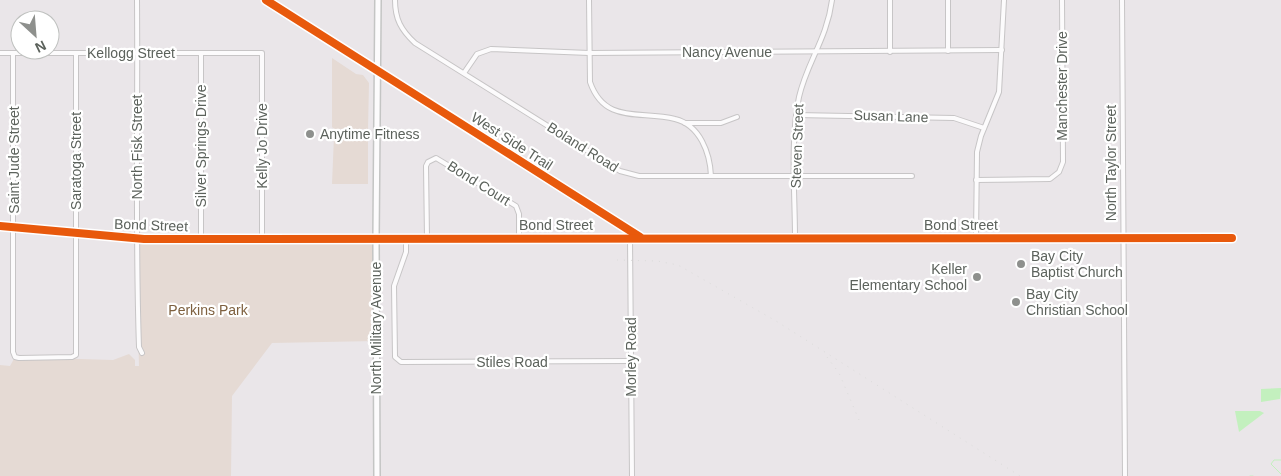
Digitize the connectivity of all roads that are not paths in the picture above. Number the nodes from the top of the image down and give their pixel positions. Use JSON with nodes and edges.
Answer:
{"nodes":[{"id":1,"x":137,"y":0,"type":"edge"},
{"id":2,"x":378,"y":0,"type":"edge"},
{"id":3,"x":395,"y":0,"type":"edge"},
{"id":4,"x":589,"y":0,"type":"edge"},
{"id":5,"x":832,"y":0,"type":"edge"},
{"id":6,"x":890,"y":0,"type":"edge"},
{"id":7,"x":948,"y":0,"type":"edge"},
{"id":8,"x":1004,"y":0,"type":"edge"},
{"id":9,"x":1062,"y":0,"type":"edge"},
{"id":10,"x":1122,"y":0,"type":"edge"},
{"id":11,"x":1002,"y":50,"type":"junction"},
{"id":12,"x":948,"y":51,"type":"junction"},
{"id":13,"x":817,"y":52,"type":"junction"},
{"id":14,"x":890,"y":52,"type":"junction"},
{"id":15,"x":60,"y":53,"type":"edge"},
{"id":16,"x":76,"y":53,"type":"junction"},
{"id":17,"x":137,"y":53,"type":"junction"},
{"id":18,"x":201,"y":53,"type":"junction"},
{"id":19,"x":262,"y":53,"type":"joint"},
{"id":20,"x":589,"y":53,"type":"junction"},
{"id":21,"x":13,"y":60,"type":"edge"},
{"id":22,"x":464,"y":73,"type":"junction"},
{"id":23,"x":796,"y":114,"type":"junction"},
{"id":24,"x":737,"y":117,"type":"dead end"},
{"id":25,"x":685,"y":123,"type":"junction"},
{"id":26,"x":984,"y":128,"type":"junction"},
{"id":27,"x":710,"y":176,"type":"junction"},
{"id":28,"x":795,"y":176,"type":"junction"},
{"id":29,"x":912,"y":176,"type":"dead end"},
{"id":30,"x":976,"y":180,"type":"junction"},
{"id":31,"x":0,"y":226,"type":"edge"},
{"id":32,"x":14,"y":227,"type":"junction"},
{"id":33,"x":77,"y":234,"type":"junction"},
{"id":34,"x":1124,"y":237,"type":"junction"},
{"id":35,"x":406,"y":238,"type":"junction"},
{"id":36,"x":427,"y":238,"type":"junction"},
{"id":37,"x":519,"y":238,"type":"junction"},
{"id":38,"x":630,"y":238,"type":"junction"},
{"id":39,"x":795,"y":238,"type":"junction"},
{"id":40,"x":976,"y":238,"type":"junction"},
{"id":41,"x":1232,"y":238,"type":"dead end"},
{"id":42,"x":136,"y":239,"type":"junction"},
{"id":43,"x":201,"y":239,"type":"junction"},
{"id":44,"x":262,"y":239,"type":"junction"},
{"id":45,"x":376,"y":239,"type":"junction"},
{"id":46,"x":142,"y":353,"type":"dead end"},
{"id":47,"x":72,"y":357,"type":"joint"},
{"id":48,"x":631,"y":361,"type":"junction"},
{"id":49,"x":377,"y":476,"type":"edge"},
{"id":50,"x":632,"y":476,"type":"edge"},
{"id":51,"x":1125,"y":476,"type":"edge"}],
"edges":[{"from":1,"to":17,"type":"street","name":"North Fisk Street"},
{"from":2,"to":45,"type":"main road","name":"North Military Avenue"},
{"from":3,"to":22,"type":"street","name":"Boland Road"},
{"from":4,"to":20,"type":"street"},
{"from":5,"to":13,"type":"street","name":"Steven Street"},
{"from":6,"to":14,"type":"street"},
{"from":7,"to":12,"type":"street"},
{"from":8,"to":11,"type":"street"},
{"from":9,"to":30,"type":"street","name":"Manchester Drive"},
{"from":10,"to":34,"type":"street","name":"North Taylor Street"},
{"from":11,"to":12,"type":"street","name":"Nancy Avenue"},
{"from":11,"to":26,"type":"street"},
{"from":12,"to":14,"type":"street","name":"Nancy Avenue"},
{"from":13,"to":14,"type":"street","name":"Nancy Avenue"},
{"from":13,"to":20,"type":"street","name":"Nancy Avenue"},
{"from":13,"to":23,"type":"street","name":"Steven Street"},
{"from":15,"to":16,"type":"street","name":"Kellogg Street"},
{"from":16,"to":17,"type":"street","name":"Kellogg Street"},
{"from":16,"to":33,"type":"street","name":"Saratoga Street"},
{"from":17,"to":18,"type":"street","name":"Kellogg Street"},
{"from":17,"to":42,"type":"street","name":"North Fisk Street"},
{"from":18,"to":19,"type":"street","name":"Kellogg Street"},
{"from":18,"to":43,"type":"street","name":"Silver Springs Drive"},
{"from":19,"to":44,"type":"street","name":"Kelly Jo Drive"},
{"from":20,"to":22,"type":"street","name":"Nancy Avenue"},
{"from":20,"to":25,"type":"street"},
{"from":21,"to":32,"type":"street","name":"Saint Jude Street"},
{"from":22,"to":27,"type":"street","name":"Boland Road"},
{"from":23,"to":26,"type":"street","name":"Susan Lane"},
{"from":23,"to":28,"type":"street","name":"Steven Street"},
{"from":24,"to":25,"type":"street"},
{"from":25,"to":27,"type":"street"},
{"from":26,"to":30,"type":"street"},
{"from":27,"to":28,"type":"street","name":"Boland Road"},
{"from":28,"to":29,"type":"street","name":"Boland Road"},
{"from":28,"to":39,"type":"street","name":"Steven Street"},
{"from":30,"to":40,"type":"street"},
{"from":31,"to":32,"type":"street","name":"Bond Street"},
{"from":32,"to":33,"type":"street","name":"Bond Street"},
{"from":32,"to":47,"type":"street","name":"Saint Jude Street"},
{"from":33,"to":42,"type":"street","name":"Bond Street"},
{"from":33,"to":47,"type":"street","name":"Saratoga Street"},
{"from":34,"to":40,"type":"street","name":"Bond Street"},
{"from":34,"to":41,"type":"street","name":"Bond Street"},
{"from":34,"to":51,"type":"street","name":"North Taylor Street"},
{"from":35,"to":36,"type":"street","name":"Bond Street"},
{"from":35,"to":45,"type":"street","name":"Bond Street"},
{"from":35,"to":48,"type":"street","name":"Stiles Road"},
{"from":36,"to":37,"type":"street","name":"Bond Street"},
{"from":36,"to":37,"type":"street","name":"Bond Court"},
{"from":37,"to":38,"type":"street","name":"Bond Street"},
{"from":38,"to":39,"type":"street","name":"Bond Street"},
{"from":38,"to":48,"type":"street","name":"Morley Road"},
{"from":39,"to":40,"type":"street","name":"Bond Street"},
{"from":42,"to":43,"type":"street","name":"Bond Street"},
{"from":42,"to":46,"type":"street","name":"North Fisk Street"},
{"from":43,"to":44,"type":"street","name":"Bond Street"},
{"from":44,"to":45,"type":"street","name":"Bond Street"},
{"from":45,"to":49,"type":"main road","name":"North Military Avenue"},
{"from":48,"to":50,"type":"street","name":"Morley Road"}]}
